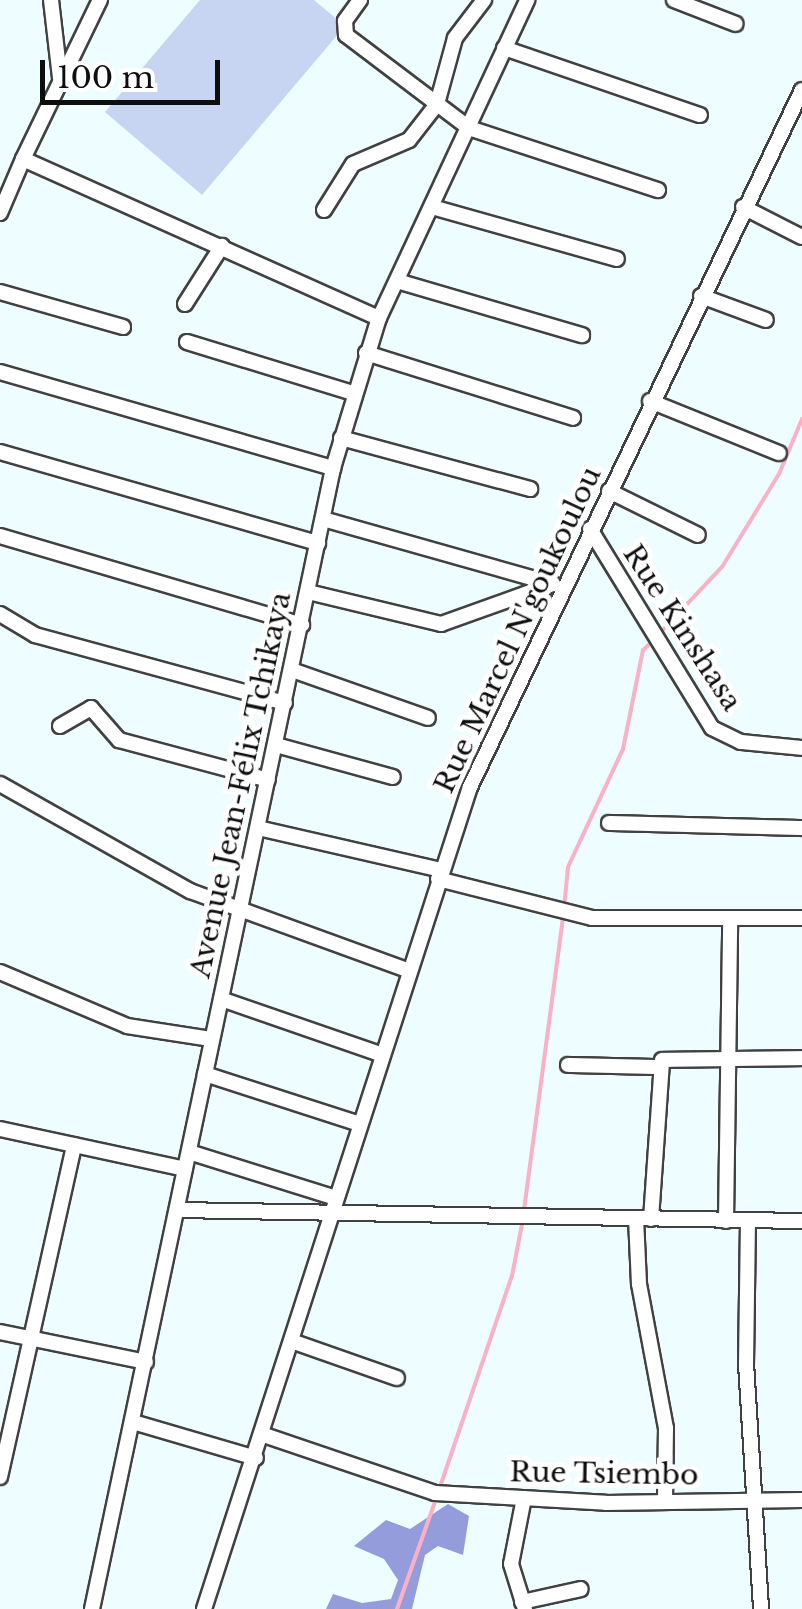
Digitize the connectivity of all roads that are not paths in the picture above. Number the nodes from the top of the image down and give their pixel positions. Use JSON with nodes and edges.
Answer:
{"nodes":[{"id":1,"x":51,"y":0,"type":"edge"},
{"id":2,"x":100,"y":0,"type":"edge"},
{"id":3,"x":360,"y":0,"type":"edge"},
{"id":4,"x":484,"y":0,"type":"edge"},
{"id":5,"x":527,"y":0,"type":"edge"},
{"id":6,"x":674,"y":0,"type":"edge"},
{"id":7,"x":736,"y":24,"type":"dead end"},
{"id":8,"x":504,"y":48,"type":"junction"},
{"id":9,"x":60,"y":78,"type":"junction"},
{"id":10,"x":802,"y":90,"type":"edge"},
{"id":11,"x":437,"y":104,"type":"junction"},
{"id":12,"x":700,"y":115,"type":"dead end"},
{"id":13,"x":468,"y":128,"type":"junction"},
{"id":14,"x":23,"y":159,"type":"junction"},
{"id":15,"x":658,"y":190,"type":"dead end"},
{"id":16,"x":743,"y":207,"type":"junction"},
{"id":17,"x":432,"y":208,"type":"junction"},
{"id":18,"x":324,"y":210,"type":"dead end"},
{"id":19,"x":0,"y":213,"type":"edge"},
{"id":20,"x":802,"y":237,"type":"edge"},
{"id":21,"x":222,"y":246,"type":"junction"},
{"id":22,"x":617,"y":259,"type":"dead end"},
{"id":23,"x":397,"y":280,"type":"junction"},
{"id":24,"x":0,"y":292,"type":"edge"},
{"id":25,"x":701,"y":296,"type":"junction"},
{"id":26,"x":184,"y":304,"type":"dead end"},
{"id":27,"x":380,"y":318,"type":"junction"},
{"id":28,"x":766,"y":320,"type":"dead end"},
{"id":29,"x":123,"y":327,"type":"dead end"},
{"id":30,"x":582,"y":334,"type":"dead end"},
{"id":31,"x":187,"y":342,"type":"dead end"},
{"id":32,"x":366,"y":353,"type":"junction"},
{"id":33,"x":0,"y":372,"type":"edge"},
{"id":34,"x":353,"y":394,"type":"junction"},
{"id":35,"x":650,"y":401,"type":"junction"},
{"id":36,"x":574,"y":418,"type":"dead end"},
{"id":37,"x":341,"y":438,"type":"junction"},
{"id":38,"x":0,"y":452,"type":"edge"},
{"id":39,"x":779,"y":453,"type":"dead end"},
{"id":40,"x":333,"y":468,"type":"junction"},
{"id":41,"x":530,"y":488,"type":"dead end"},
{"id":42,"x":609,"y":491,"type":"junction"},
{"id":43,"x":322,"y":519,"type":"junction"},
{"id":44,"x":590,"y":529,"type":"junction"},
{"id":45,"x":698,"y":534,"type":"dead end"},
{"id":46,"x":0,"y":536,"type":"edge"},
{"id":47,"x":318,"y":542,"type":"junction"},
{"id":48,"x":557,"y":586,"type":"junction"},
{"id":49,"x":308,"y":592,"type":"junction"},
{"id":50,"x":0,"y":614,"type":"edge"},
{"id":51,"x":302,"y":625,"type":"junction"},
{"id":52,"x":292,"y":670,"type":"junction"},
{"id":53,"x":285,"y":703,"type":"junction"},
{"id":54,"x":428,"y":718,"type":"dead end"},
{"id":55,"x":60,"y":726,"type":"dead end"},
{"id":56,"x":276,"y":745,"type":"junction"},
{"id":57,"x":802,"y":748,"type":"edge"},
{"id":58,"x":394,"y":777,"type":"dead end"},
{"id":59,"x":268,"y":780,"type":"junction"},
{"id":60,"x":0,"y":784,"type":"edge"},
{"id":61,"x":609,"y":823,"type":"dead end"},
{"id":62,"x":258,"y":828,"type":"junction"},
{"id":63,"x":802,"y":828,"type":"edge"},
{"id":64,"x":440,"y":874,"type":"junction"},
{"id":65,"x":240,"y":914,"type":"junction"},
{"id":66,"x":802,"y":918,"type":"edge"},
{"id":67,"x":730,"y":919,"type":"junction"},
{"id":68,"x":410,"y":971,"type":"junction"},
{"id":69,"x":0,"y":972,"type":"edge"},
{"id":70,"x":221,"y":999,"type":"junction"},
{"id":71,"x":211,"y":1040,"type":"junction"},
{"id":72,"x":383,"y":1055,"type":"junction"},
{"id":73,"x":731,"y":1056,"type":"junction"},
{"id":74,"x":802,"y":1058,"type":"edge"},
{"id":75,"x":568,"y":1065,"type":"dead end"},
{"id":76,"x":658,"y":1067,"type":"junction"},
{"id":77,"x":204,"y":1074,"type":"junction"},
{"id":78,"x":360,"y":1124,"type":"junction"},
{"id":79,"x":0,"y":1129,"type":"edge"},
{"id":80,"x":74,"y":1144,"type":"junction"},
{"id":81,"x":189,"y":1152,"type":"junction"},
{"id":82,"x":186,"y":1169,"type":"junction"},
{"id":83,"x":334,"y":1205,"type":"junction"},
{"id":84,"x":177,"y":1210,"type":"junction"},
{"id":85,"x":643,"y":1218,"type":"junction"},
{"id":86,"x":726,"y":1221,"type":"junction"},
{"id":87,"x":748,"y":1221,"type":"junction"},
{"id":88,"x":802,"y":1222,"type":"edge"},
{"id":89,"x":0,"y":1332,"type":"edge"},
{"id":90,"x":32,"y":1339,"type":"junction"},
{"id":91,"x":294,"y":1342,"type":"junction"},
{"id":92,"x":146,"y":1362,"type":"junction"},
{"id":93,"x":397,"y":1378,"type":"dead end"},
{"id":94,"x":133,"y":1422,"type":"junction"},
{"id":95,"x":264,"y":1435,"type":"junction"},
{"id":96,"x":256,"y":1458,"type":"junction"},
{"id":97,"x":0,"y":1477,"type":"edge"},
{"id":98,"x":524,"y":1498,"type":"junction"},
{"id":99,"x":802,"y":1500,"type":"edge"},
{"id":100,"x":754,"y":1501,"type":"junction"},
{"id":101,"x":665,"y":1502,"type":"junction"},
{"id":102,"x":581,"y":1589,"type":"dead end"},
{"id":103,"x":524,"y":1606,"type":"edge"},
{"id":104,"x":92,"y":1609,"type":"edge"},
{"id":105,"x":204,"y":1609,"type":"edge"},
{"id":106,"x":761,"y":1609,"type":"edge"}],
"edges":[{"from":1,"to":9,"type":"street"},
{"from":2,"to":9,"type":"street"},
{"from":3,"to":11,"type":"street"},
{"from":4,"to":11,"type":"street"},
{"from":5,"to":8,"type":"street","name":"Avenue Jean-Félix Tchikaya"},
{"from":6,"to":7,"type":"street"},
{"from":8,"to":12,"type":"street"},
{"from":8,"to":13,"type":"street","name":"Avenue Jean-Félix Tchikaya"},
{"from":9,"to":14,"type":"street"},
{"from":10,"to":16,"type":"street","name":"Rue Marcel N'goukoulou"},
{"from":11,"to":13,"type":"street"},
{"from":11,"to":18,"type":"street"},
{"from":13,"to":15,"type":"street"},
{"from":13,"to":17,"type":"street","name":"Avenue Jean-Félix Tchikaya"},
{"from":14,"to":19,"type":"street"},
{"from":14,"to":21,"type":"street"},
{"from":16,"to":20,"type":"street"},
{"from":16,"to":25,"type":"street","name":"Rue Marcel N'goukoulou"},
{"from":17,"to":22,"type":"street"},
{"from":17,"to":23,"type":"street","name":"Avenue Jean-Félix Tchikaya"},
{"from":21,"to":26,"type":"street"},
{"from":21,"to":27,"type":"street"},
{"from":23,"to":27,"type":"street","name":"Avenue Jean-Félix Tchikaya"},
{"from":23,"to":30,"type":"street"},
{"from":24,"to":29,"type":"street"},
{"from":25,"to":28,"type":"street"},
{"from":25,"to":35,"type":"street","name":"Rue Marcel N'goukoulou"},
{"from":27,"to":32,"type":"street","name":"Avenue Jean-Félix Tchikaya"},
{"from":31,"to":34,"type":"street"},
{"from":32,"to":34,"type":"street","name":"Avenue Jean-Félix Tchikaya"},
{"from":32,"to":36,"type":"street"},
{"from":33,"to":40,"type":"street"},
{"from":34,"to":37,"type":"street","name":"Avenue Jean-Félix Tchikaya"},
{"from":35,"to":39,"type":"street"},
{"from":35,"to":42,"type":"street","name":"Rue Marcel N'goukoulou"},
{"from":37,"to":40,"type":"street","name":"Avenue Jean-Félix Tchikaya"},
{"from":37,"to":41,"type":"street"},
{"from":38,"to":47,"type":"street"},
{"from":40,"to":43,"type":"street","name":"Avenue Jean-Félix Tchikaya"},
{"from":42,"to":44,"type":"street","name":"Rue Marcel N'goukoulou"},
{"from":42,"to":45,"type":"street"},
{"from":43,"to":47,"type":"street","name":"Avenue Jean-Félix Tchikaya"},
{"from":43,"to":48,"type":"street"},
{"from":44,"to":48,"type":"street","name":"Rue Marcel N'goukoulou"},
{"from":44,"to":57,"type":"street","name":"Rue Kinshasa"},
{"from":46,"to":51,"type":"street"},
{"from":47,"to":49,"type":"street","name":"Avenue Jean-Félix Tchikaya"},
{"from":48,"to":49,"type":"street"},
{"from":48,"to":64,"type":"street","name":"Rue Marcel N'goukoulou"},
{"from":49,"to":51,"type":"street","name":"Avenue Jean-Félix Tchikaya"},
{"from":50,"to":53,"type":"street"},
{"from":51,"to":52,"type":"street","name":"Avenue Jean-Félix Tchikaya"},
{"from":52,"to":53,"type":"street","name":"Avenue Jean-Félix Tchikaya"},
{"from":52,"to":54,"type":"street"},
{"from":53,"to":56,"type":"street","name":"Avenue Jean-Félix Tchikaya"},
{"from":55,"to":59,"type":"street"},
{"from":56,"to":58,"type":"street"},
{"from":56,"to":59,"type":"street","name":"Avenue Jean-Félix Tchikaya"},
{"from":59,"to":62,"type":"street","name":"Avenue Jean-Félix Tchikaya"},
{"from":60,"to":65,"type":"street"},
{"from":61,"to":63,"type":"street"},
{"from":62,"to":64,"type":"street"},
{"from":62,"to":65,"type":"street","name":"Avenue Jean-Félix Tchikaya"},
{"from":64,"to":67,"type":"street"},
{"from":64,"to":68,"type":"street","name":"Rue Marcel N'goukoulou"},
{"from":65,"to":68,"type":"street"},
{"from":65,"to":70,"type":"street","name":"Avenue Jean-Félix Tchikaya"},
{"from":66,"to":67,"type":"street"},
{"from":67,"to":73,"type":"street"},
{"from":68,"to":72,"type":"street","name":"Rue Marcel N'goukoulou"},
{"from":69,"to":71,"type":"street"},
{"from":70,"to":71,"type":"street","name":"Avenue Jean-Félix Tchikaya"},
{"from":70,"to":72,"type":"street"},
{"from":71,"to":77,"type":"street","name":"Avenue Jean-Félix Tchikaya"},
{"from":72,"to":78,"type":"street","name":"Rue Marcel N'goukoulou"},
{"from":73,"to":74,"type":"street"},
{"from":73,"to":76,"type":"street"},
{"from":73,"to":86,"type":"street"},
{"from":75,"to":76,"type":"street"},
{"from":76,"to":85,"type":"street"},
{"from":77,"to":78,"type":"street"},
{"from":77,"to":81,"type":"street","name":"Avenue Jean-Félix Tchikaya"},
{"from":78,"to":83,"type":"street","name":"Rue Marcel N'goukoulou"},
{"from":79,"to":80,"type":"street"},
{"from":80,"to":82,"type":"street"},
{"from":80,"to":90,"type":"street"},
{"from":81,"to":82,"type":"street","name":"Avenue Jean-Félix Tchikaya"},
{"from":81,"to":83,"type":"street"},
{"from":82,"to":84,"type":"street","name":"Avenue Jean-Félix Tchikaya"},
{"from":83,"to":84,"type":"street"},
{"from":83,"to":85,"type":"street"},
{"from":83,"to":91,"type":"street","name":"Rue Marcel N'goukoulou"},
{"from":84,"to":92,"type":"street","name":"Avenue Jean-Félix Tchikaya"},
{"from":85,"to":86,"type":"street"},
{"from":85,"to":101,"type":"street"},
{"from":86,"to":87,"type":"street"},
{"from":87,"to":88,"type":"street"},
{"from":87,"to":100,"type":"street"},
{"from":89,"to":90,"type":"street"},
{"from":90,"to":92,"type":"street"},
{"from":90,"to":97,"type":"street"},
{"from":91,"to":93,"type":"street"},
{"from":91,"to":95,"type":"street","name":"Rue Marcel N'goukoulou"},
{"from":92,"to":94,"type":"street","name":"Avenue Jean-Félix Tchikaya"},
{"from":94,"to":96,"type":"street"},
{"from":94,"to":104,"type":"street","name":"Avenue Jean-Félix Tchikaya"},
{"from":95,"to":96,"type":"street","name":"Rue Marcel N'goukoulou"},
{"from":95,"to":98,"type":"street","name":"Rue Tsiembo"},
{"from":96,"to":105,"type":"street","name":"Rue Marcel N'goukoulou"},
{"from":98,"to":101,"type":"street","name":"Rue Tsiembo"},
{"from":98,"to":103,"type":"street"},
{"from":99,"to":100,"type":"street","name":"Rue Tsiembo"},
{"from":100,"to":101,"type":"street","name":"Rue Tsiembo"},
{"from":100,"to":106,"type":"street"},
{"from":102,"to":103,"type":"street"}]}
